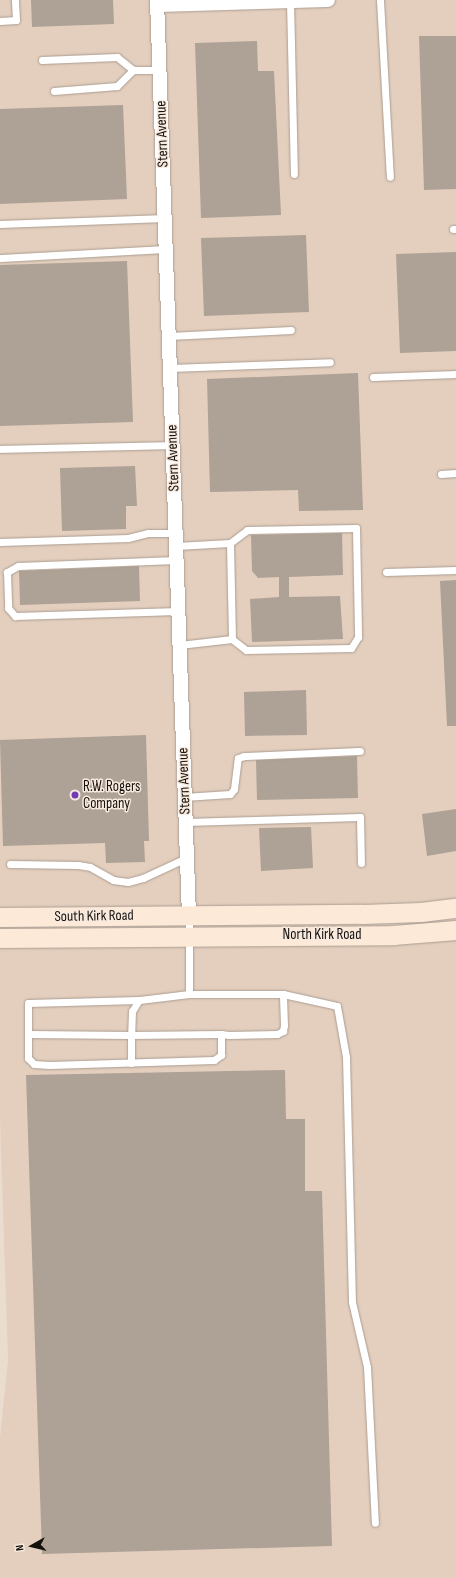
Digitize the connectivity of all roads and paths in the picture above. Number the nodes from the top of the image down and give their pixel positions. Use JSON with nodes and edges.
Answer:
{"nodes":[{"id":1,"x":15,"y":0,"type":"edge"},
{"id":2,"x":328,"y":0,"type":"edge"},
{"id":3,"x":380,"y":0,"type":"edge"},
{"id":4,"x":297,"y":1,"type":"edge"},
{"id":5,"x":157,"y":2,"type":"edge"},
{"id":6,"x":0,"y":20,"type":"edge"},
{"id":7,"x":42,"y":60,"type":"dead end"},
{"id":8,"x":133,"y":70,"type":"junction"},
{"id":9,"x":160,"y":70,"type":"junction"},
{"id":10,"x":54,"y":91,"type":"dead end"},
{"id":11,"x":294,"y":174,"type":"dead end"},
{"id":12,"x":390,"y":177,"type":"dead end"},
{"id":13,"x":165,"y":218,"type":"junction"},
{"id":14,"x":0,"y":224,"type":"edge"},
{"id":15,"x":166,"y":249,"type":"junction"},
{"id":16,"x":0,"y":258,"type":"edge"},
{"id":17,"x":291,"y":330,"type":"dead end"},
{"id":18,"x":169,"y":336,"type":"junction"},
{"id":19,"x":330,"y":362,"type":"dead end"},
{"id":20,"x":170,"y":368,"type":"junction"},
{"id":21,"x":456,"y":374,"type":"edge"},
{"id":22,"x":373,"y":377,"type":"dead end"},
{"id":23,"x":172,"y":445,"type":"junction"},
{"id":24,"x":0,"y":449,"type":"edge"},
{"id":25,"x":456,"y":473,"type":"edge"},
{"id":26,"x":441,"y":474,"type":"dead end"},
{"id":27,"x":0,"y":542,"type":"edge"},
{"id":28,"x":230,"y":543,"type":"junction"},
{"id":29,"x":176,"y":546,"type":"junction"},
{"id":30,"x":456,"y":570,"type":"edge"},
{"id":31,"x":386,"y":572,"type":"dead end"},
{"id":32,"x":178,"y":611,"type":"junction"},
{"id":33,"x":232,"y":639,"type":"junction"},
{"id":34,"x":179,"y":645,"type":"junction"},
{"id":35,"x":360,"y":751,"type":"dead end"},
{"id":36,"x":184,"y":797,"type":"junction"},
{"id":37,"x":185,"y":822,"type":"junction"},
{"id":38,"x":186,"y":858,"type":"junction"},
{"id":39,"x":361,"y":863,"type":"dead end"},
{"id":40,"x":10,"y":864,"type":"dead end"},
{"id":41,"x":456,"y":908,"type":"edge"},
{"id":42,"x":189,"y":915,"type":"junction"},
{"id":43,"x":0,"y":917,"type":"edge"},
{"id":44,"x":456,"y":930,"type":"edge"},
{"id":45,"x":188,"y":936,"type":"junction"},
{"id":46,"x":0,"y":938,"type":"edge"},
{"id":47,"x":189,"y":994,"type":"junction"},
{"id":48,"x":283,"y":994,"type":"junction"},
{"id":49,"x":139,"y":1000,"type":"junction"},
{"id":50,"x":28,"y":1034,"type":"junction"},
{"id":51,"x":222,"y":1034,"type":"junction"},
{"id":52,"x":131,"y":1035,"type":"junction"},
{"id":53,"x":131,"y":1063,"type":"junction"},
{"id":54,"x":375,"y":1523,"type":"dead end"}],
"edges":[{"from":1,"to":6,"type":"lane"},
{"from":2,"to":4,"type":"street"},
{"from":3,"to":12,"type":"lane"},
{"from":4,"to":5,"type":"street"},
{"from":4,"to":11,"type":"lane"},
{"from":5,"to":9,"type":"street","name":"Stern Avenue"},
{"from":7,"to":8,"type":"lane"},
{"from":8,"to":9,"type":"lane"},
{"from":8,"to":10,"type":"lane"},
{"from":9,"to":13,"type":"street","name":"Stern Avenue"},
{"from":13,"to":14,"type":"lane"},
{"from":13,"to":15,"type":"street","name":"Stern Avenue"},
{"from":15,"to":16,"type":"lane"},
{"from":15,"to":18,"type":"street","name":"Stern Avenue"},
{"from":17,"to":18,"type":"lane"},
{"from":18,"to":20,"type":"street","name":"Stern Avenue"},
{"from":19,"to":20,"type":"lane"},
{"from":20,"to":23,"type":"street","name":"Stern Avenue"},
{"from":21,"to":22,"type":"lane"},
{"from":23,"to":24,"type":"lane"},
{"from":23,"to":29,"type":"street","name":"Stern Avenue"},
{"from":25,"to":26,"type":"lane"},
{"from":27,"to":29,"type":"lane"},
{"from":28,"to":29,"type":"lane"},
{"from":28,"to":33,"type":"lane"},
{"from":28,"to":33,"type":"lane"},
{"from":29,"to":32,"type":"street","name":"Stern Avenue"},
{"from":29,"to":32,"type":"lane"},
{"from":30,"to":31,"type":"lane"},
{"from":32,"to":34,"type":"street","name":"Stern Avenue"},
{"from":33,"to":34,"type":"lane"},
{"from":34,"to":36,"type":"street","name":"Stern Avenue"},
{"from":35,"to":36,"type":"lane"},
{"from":36,"to":37,"type":"street","name":"Stern Avenue"},
{"from":37,"to":38,"type":"street","name":"Stern Avenue"},
{"from":37,"to":39,"type":"lane"},
{"from":38,"to":40,"type":"lane"},
{"from":38,"to":42,"type":"street","name":"Stern Avenue"},
{"from":41,"to":42,"type":"main road","name":"North Kirk Road"},
{"from":42,"to":43,"type":"main road","name":"South Kirk Road"},
{"from":42,"to":45,"type":"lane"},
{"from":44,"to":45,"type":"main road","name":"North Kirk Road"},
{"from":45,"to":46,"type":"main road","name":"South Kirk Road"},
{"from":45,"to":47,"type":"lane"},
{"from":47,"to":48,"type":"lane"},
{"from":47,"to":49,"type":"lane"},
{"from":48,"to":51,"type":"lane"},
{"from":48,"to":54,"type":"lane"},
{"from":49,"to":50,"type":"lane"},
{"from":49,"to":52,"type":"lane"},
{"from":50,"to":52,"type":"lane"},
{"from":50,"to":53,"type":"lane"},
{"from":51,"to":52,"type":"lane"},
{"from":51,"to":53,"type":"lane"},
{"from":52,"to":53,"type":"lane"}]}
